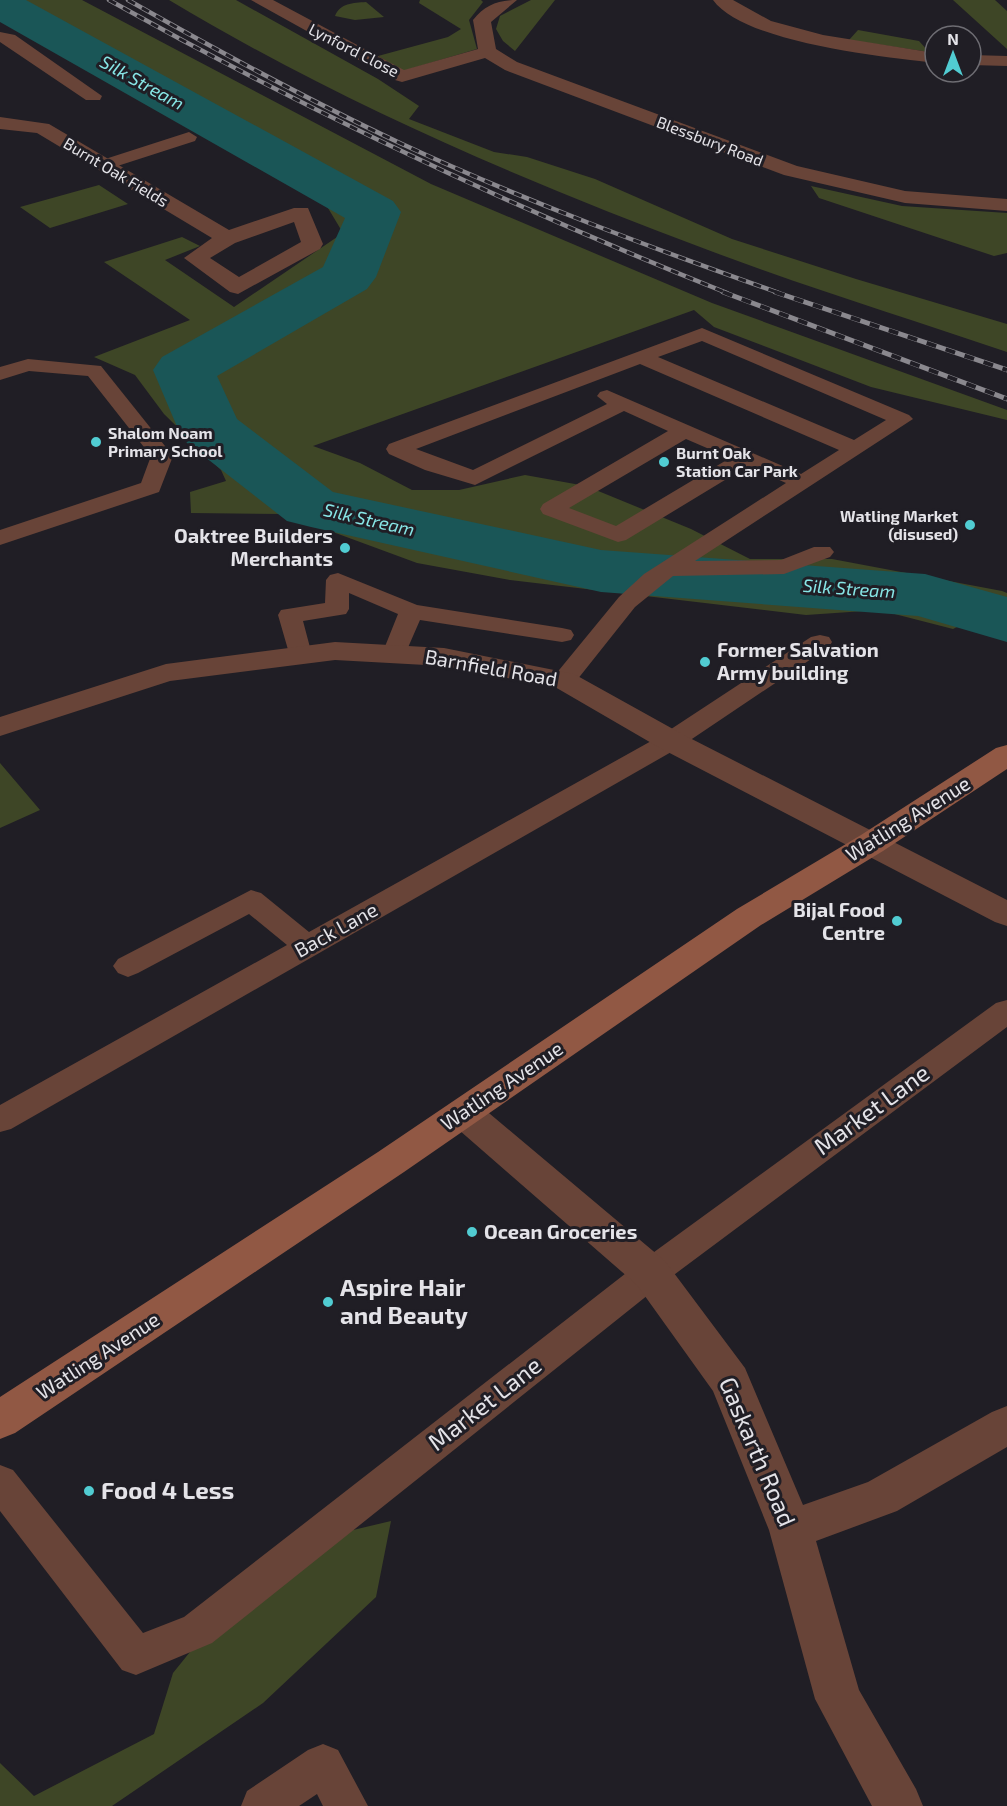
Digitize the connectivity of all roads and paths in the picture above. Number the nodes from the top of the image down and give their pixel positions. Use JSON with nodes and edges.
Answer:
{"nodes":[{"id":1,"x":260,"y":0,"type":"edge"},
{"id":2,"x":508,"y":0,"type":"edge"},
{"id":3,"x":722,"y":0,"type":"edge"},
{"id":4,"x":0,"y":37,"type":"edge"},
{"id":5,"x":487,"y":52,"type":"junction"},
{"id":6,"x":923,"y":56,"type":"edge"},
{"id":7,"x":983,"y":60,"type":"edge"},
{"id":8,"x":1007,"y":61,"type":"edge"},
{"id":9,"x":93,"y":96,"type":"dead end"},
{"id":10,"x":0,"y":123,"type":"edge"},
{"id":11,"x":189,"y":137,"type":"dead end"},
{"id":12,"x":105,"y":165,"type":"junction"},
{"id":13,"x":1007,"y":205,"type":"edge"},
{"id":14,"x":227,"y":238,"type":"junction"},
{"id":15,"x":640,"y":357,"type":"junction"},
{"id":16,"x":0,"y":374,"type":"edge"},
{"id":17,"x":574,"y":382,"type":"junction"},
{"id":18,"x":623,"y":404,"type":"junction"},
{"id":19,"x":684,"y":431,"type":"junction"},
{"id":20,"x":854,"y":448,"type":"junction"},
{"id":21,"x":746,"y":458,"type":"junction"},
{"id":22,"x":801,"y":482,"type":"junction"},
{"id":23,"x":0,"y":538,"type":"edge"},
{"id":24,"x":822,"y":552,"type":"dead end"},
{"id":25,"x":659,"y":574,"type":"junction"},
{"id":26,"x":411,"y":611,"type":"junction"},
{"id":27,"x":562,"y":635,"type":"dead end"},
{"id":28,"x":820,"y":642,"type":"dead end"},
{"id":29,"x":394,"y":654,"type":"junction"},
{"id":30,"x":300,"y":655,"type":"junction"},
{"id":31,"x":564,"y":680,"type":"junction"},
{"id":32,"x":0,"y":727,"type":"edge"},
{"id":33,"x":671,"y":741,"type":"junction"},
{"id":34,"x":1007,"y":755,"type":"edge"},
{"id":35,"x":872,"y":843,"type":"junction"},
{"id":36,"x":1007,"y":914,"type":"edge"},
{"id":37,"x":308,"y":946,"type":"junction"},
{"id":38,"x":128,"y":966,"type":"dead end"},
{"id":39,"x":1007,"y":1011,"type":"edge"},
{"id":40,"x":464,"y":1113,"type":"junction"},
{"id":41,"x":0,"y":1119,"type":"edge"},
{"id":42,"x":651,"y":1273,"type":"junction"},
{"id":43,"x":0,"y":1420,"type":"edge"},
{"id":44,"x":1007,"y":1425,"type":"edge"},
{"id":45,"x":0,"y":1482,"type":"edge"},
{"id":46,"x":791,"y":1530,"type":"junction"},
{"id":47,"x":262,"y":1806,"type":"edge"},
{"id":48,"x":347,"y":1806,"type":"edge"},
{"id":49,"x":899,"y":1806,"type":"edge"}],
"edges":[{"from":1,"to":5,"type":"street","name":"Lynford Close"},
{"from":2,"to":5,"type":"street"},
{"from":3,"to":6,"type":"street"},
{"from":4,"to":9,"type":"street"},
{"from":5,"to":13,"type":"street","name":"Blessbury Road"},
{"from":7,"to":8,"type":"street"},
{"from":10,"to":12,"type":"street","name":"Burnt Oak Fields"},
{"from":11,"to":12,"type":"lane"},
{"from":12,"to":14,"type":"street","name":"Burnt Oak Fields"},
{"from":14,"to":14,"type":"street"},
{"from":15,"to":17,"type":"lane"},
{"from":15,"to":20,"type":"lane"},
{"from":15,"to":20,"type":"lane"},
{"from":16,"to":23,"type":"lane"},
{"from":17,"to":18,"type":"lane"},
{"from":17,"to":18,"type":"lane"},
{"from":18,"to":19,"type":"lane"},
{"from":19,"to":21,"type":"lane"},
{"from":19,"to":21,"type":"lane"},
{"from":20,"to":22,"type":"lane"},
{"from":21,"to":22,"type":"lane"},
{"from":22,"to":25,"type":"lane"},
{"from":24,"to":25,"type":"lane"},
{"from":25,"to":31,"type":"lane"},
{"from":26,"to":27,"type":"lane"},
{"from":26,"to":29,"type":"lane"},
{"from":26,"to":30,"type":"lane"},
{"from":28,"to":33,"type":"lane","name":"Back Lane"},
{"from":29,"to":30,"type":"street","name":"Barnfield Road"},
{"from":29,"to":31,"type":"street","name":"Barnfield Road"},
{"from":30,"to":32,"type":"street","name":"Barnfield Road"},
{"from":31,"to":33,"type":"street","name":"Barnfield Road"},
{"from":33,"to":35,"type":"street","name":"Barnfield Road"},
{"from":33,"to":37,"type":"lane","name":"Back Lane"},
{"from":34,"to":35,"type":"street","name":"Watling Avenue"},
{"from":35,"to":36,"type":"street","name":"Barnfield Road"},
{"from":35,"to":40,"type":"street","name":"Watling Avenue"},
{"from":37,"to":38,"type":"lane"},
{"from":37,"to":41,"type":"lane","name":"Back Lane"},
{"from":39,"to":42,"type":"lane","name":"Market Lane"},
{"from":40,"to":42,"type":"street","name":"Gaskarth Road"},
{"from":40,"to":43,"type":"street","name":"Watling Avenue"},
{"from":42,"to":45,"type":"lane","name":"Market Lane"},
{"from":42,"to":46,"type":"street","name":"Gaskarth Road"},
{"from":44,"to":46,"type":"street"},
{"from":46,"to":49,"type":"street","name":"Gaskarth Road"},
{"from":47,"to":48,"type":"lane"}]}
